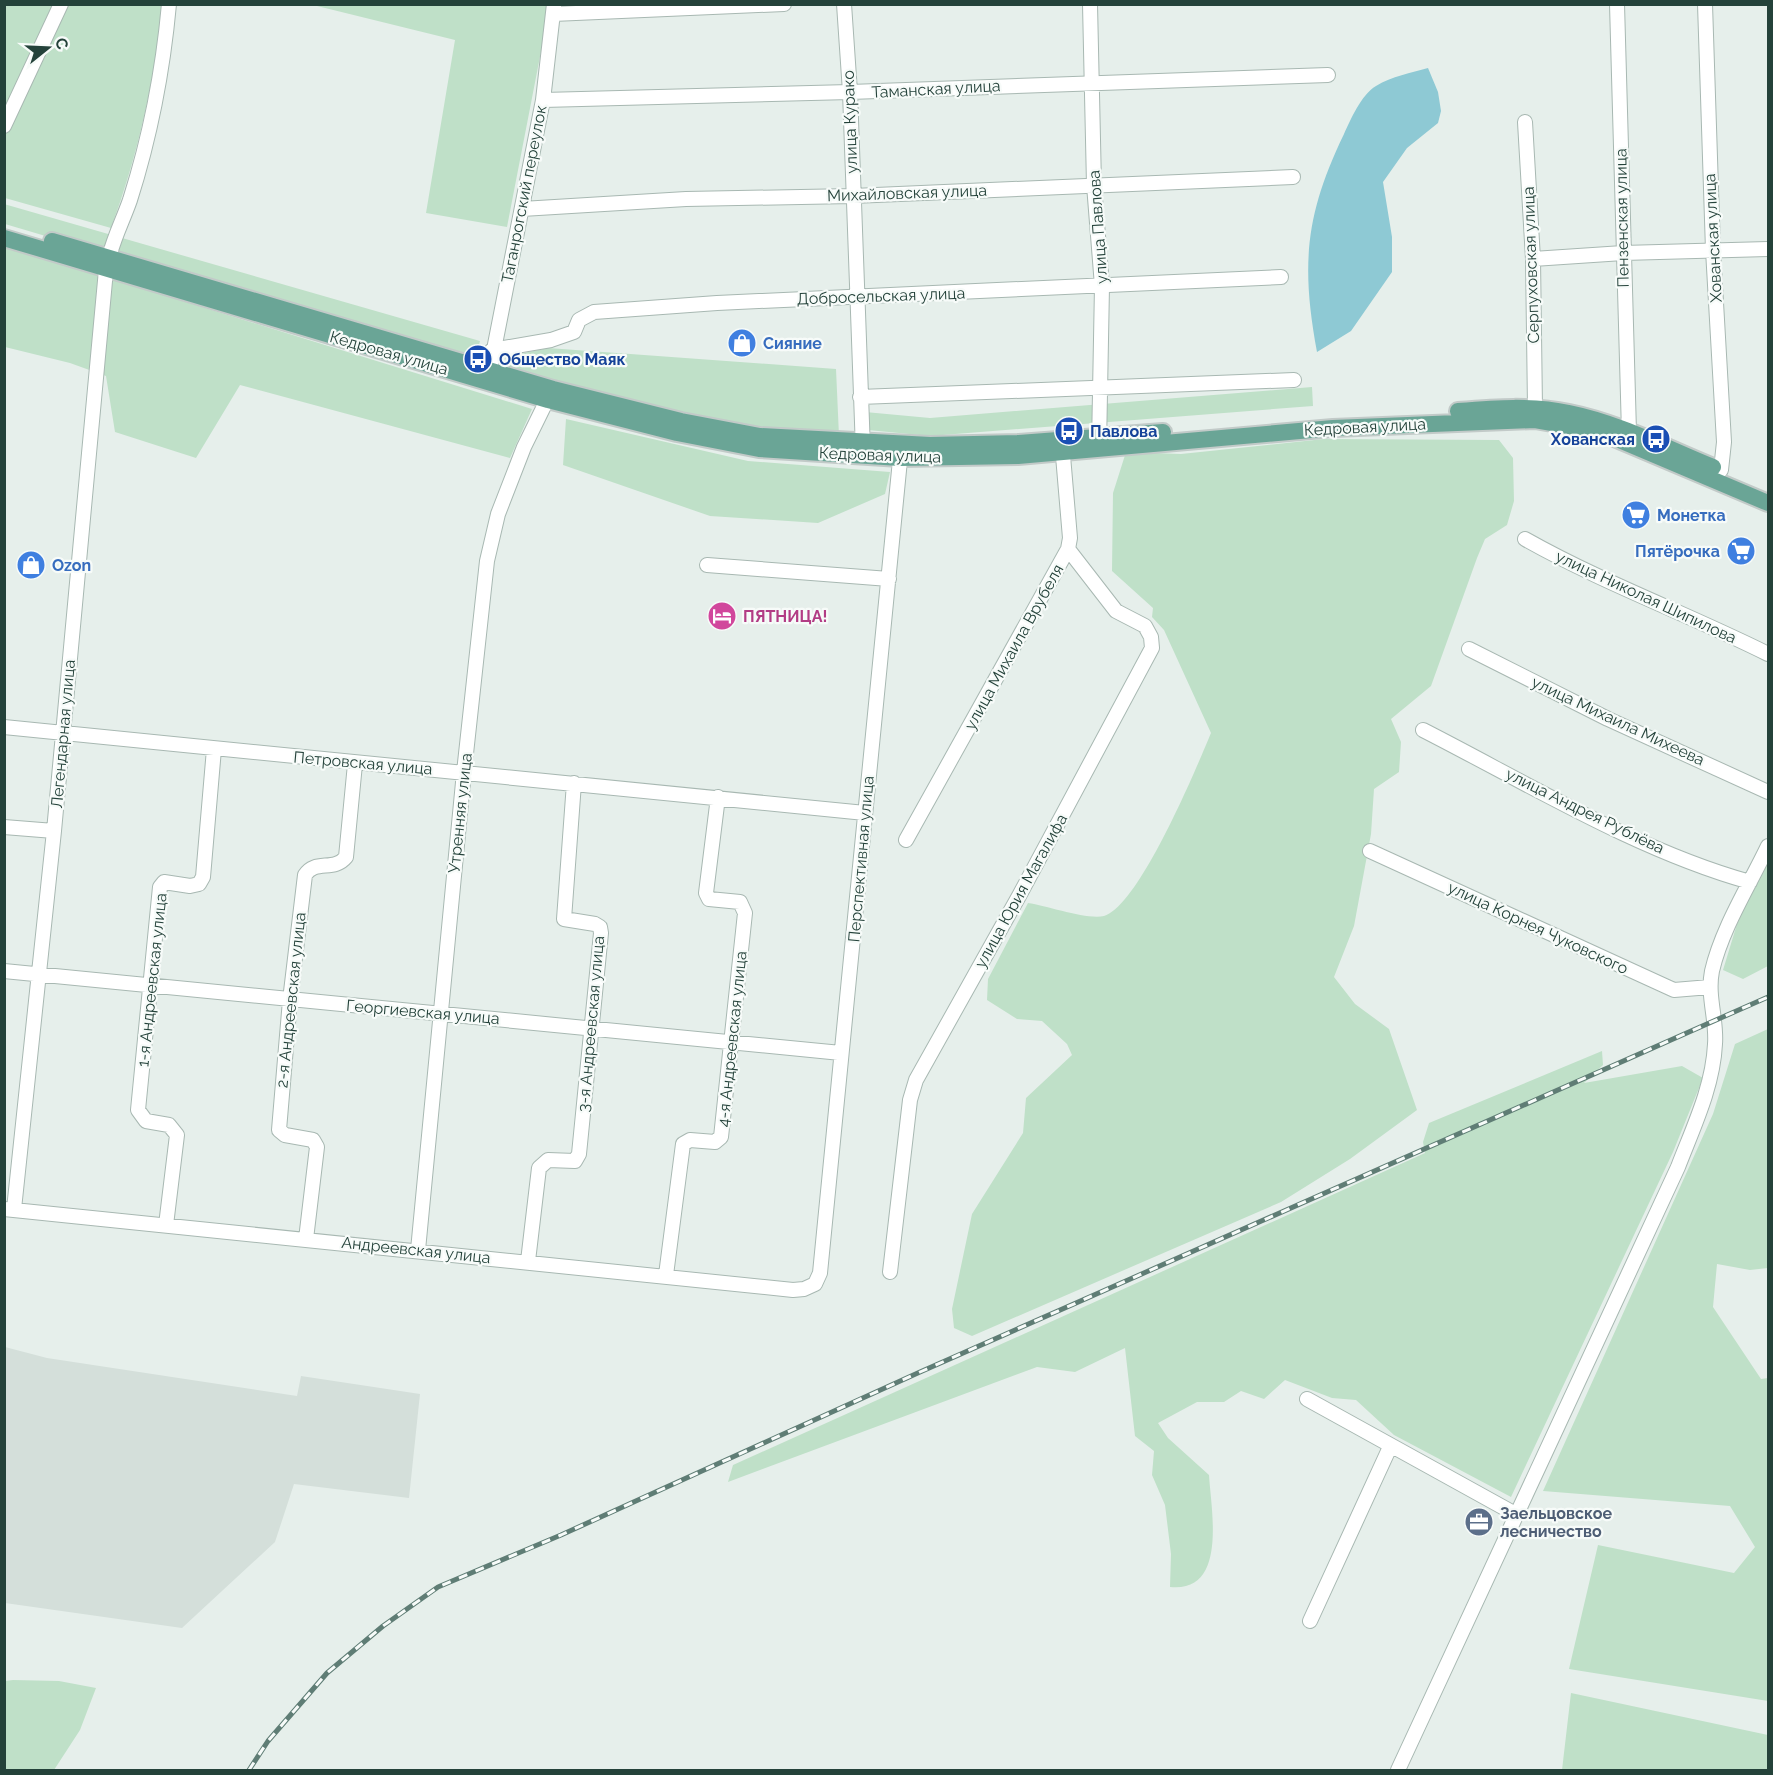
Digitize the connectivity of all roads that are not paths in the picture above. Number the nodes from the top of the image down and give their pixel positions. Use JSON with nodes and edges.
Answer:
{"nodes":[{"id":1,"x":61,"y":4,"type":"edge"},
{"id":2,"x":169,"y":4,"type":"edge"},
{"id":3,"x":784,"y":4,"type":"edge"},
{"id":4,"x":844,"y":4,"type":"edge"},
{"id":5,"x":1090,"y":4,"type":"edge"},
{"id":6,"x":1617,"y":4,"type":"edge"},
{"id":7,"x":1705,"y":4,"type":"edge"},
{"id":8,"x":554,"y":9,"type":"edge"},
{"id":9,"x":1328,"y":75,"type":"dead end"},
{"id":10,"x":1092,"y":82,"type":"junction"},
{"id":11,"x":850,"y":92,"type":"junction"},
{"id":12,"x":543,"y":100,"type":"junction"},
{"id":13,"x":1525,"y":122,"type":"dead end"},
{"id":14,"x":4,"y":126,"type":"edge"},
{"id":15,"x":1293,"y":177,"type":"dead end"},
{"id":16,"x":1094,"y":185,"type":"junction"},
{"id":17,"x":853,"y":196,"type":"junction"},
{"id":18,"x":522,"y":209,"type":"junction"},
{"id":19,"x":4,"y":227,"type":"edge"},
{"id":20,"x":4,"y":238,"type":"edge"},
{"id":21,"x":1768,"y":249,"type":"edge"},
{"id":22,"x":1713,"y":250,"type":"junction"},
{"id":23,"x":1623,"y":253,"type":"junction"},
{"id":24,"x":1533,"y":259,"type":"junction"},
{"id":25,"x":107,"y":264,"type":"junction"},
{"id":26,"x":1281,"y":277,"type":"dead end"},
{"id":27,"x":1102,"y":286,"type":"junction"},
{"id":28,"x":856,"y":297,"type":"junction"},
{"id":29,"x":492,"y":350,"type":"junction"},
{"id":30,"x":489,"y":376,"type":"junction"},
{"id":31,"x":1294,"y":380,"type":"dead end"},
{"id":32,"x":1101,"y":388,"type":"junction"},
{"id":33,"x":551,"y":394,"type":"junction"},
{"id":34,"x":860,"y":397,"type":"junction"},
{"id":35,"x":1535,"y":408,"type":"junction"},
{"id":36,"x":1629,"y":432,"type":"junction"},
{"id":37,"x":1099,"y":443,"type":"junction"},
{"id":38,"x":1062,"y":446,"type":"junction"},
{"id":39,"x":863,"y":449,"type":"junction"},
{"id":40,"x":901,"y":451,"type":"junction"},
{"id":41,"x":1721,"y":470,"type":"junction"},
{"id":42,"x":1768,"y":491,"type":"edge"},
{"id":43,"x":1768,"y":503,"type":"edge"},
{"id":44,"x":1525,"y":539,"type":"dead end"},
{"id":45,"x":1068,"y":549,"type":"junction"},
{"id":46,"x":707,"y":565,"type":"dead end"},
{"id":47,"x":889,"y":579,"type":"junction"},
{"id":48,"x":1469,"y":649,"type":"dead end"},
{"id":49,"x":1768,"y":654,"type":"edge"},
{"id":50,"x":4,"y":728,"type":"edge"},
{"id":51,"x":1423,"y":730,"type":"dead end"},
{"id":52,"x":63,"y":733,"type":"junction"},
{"id":53,"x":214,"y":749,"type":"junction"},
{"id":54,"x":355,"y":764,"type":"junction"},
{"id":55,"x":464,"y":772,"type":"junction"},
{"id":56,"x":574,"y":783,"type":"junction"},
{"id":57,"x":1768,"y":792,"type":"edge"},
{"id":58,"x":718,"y":797,"type":"junction"},
{"id":59,"x":865,"y":813,"type":"junction"},
{"id":60,"x":4,"y":827,"type":"edge"},
{"id":61,"x":54,"y":831,"type":"junction"},
{"id":62,"x":906,"y":840,"type":"dead end"},
{"id":63,"x":1768,"y":846,"type":"edge"},
{"id":64,"x":1370,"y":851,"type":"dead end"},
{"id":65,"x":1750,"y":882,"type":"junction"},
{"id":66,"x":4,"y":971,"type":"edge"},
{"id":67,"x":39,"y":975,"type":"junction"},
{"id":68,"x":152,"y":985,"type":"junction"},
{"id":69,"x":1710,"y":987,"type":"junction"},
{"id":70,"x":290,"y":1000,"type":"junction"},
{"id":71,"x":441,"y":1014,"type":"junction"},
{"id":72,"x":591,"y":1027,"type":"junction"},
{"id":73,"x":732,"y":1041,"type":"junction"},
{"id":74,"x":841,"y":1053,"type":"junction"},
{"id":75,"x":9,"y":1209,"type":"edge"},
{"id":76,"x":166,"y":1225,"type":"junction"},
{"id":77,"x":306,"y":1239,"type":"junction"},
{"id":78,"x":418,"y":1250,"type":"junction"},
{"id":79,"x":528,"y":1261,"type":"junction"},
{"id":80,"x":890,"y":1272,"type":"dead end"},
{"id":81,"x":820,"y":1273,"type":"joint"},
{"id":82,"x":666,"y":1275,"type":"junction"},
{"id":83,"x":1307,"y":1399,"type":"dead end"},
{"id":84,"x":1390,"y":1447,"type":"junction"},
{"id":85,"x":1517,"y":1515,"type":"junction"},
{"id":86,"x":1310,"y":1621,"type":"dead end"},
{"id":87,"x":1398,"y":1770,"type":"edge"}],
"edges":[{"from":1,"to":14,"type":"street"},
{"from":2,"to":25,"type":"street","name":"Легендарная улица"},
{"from":3,"to":8,"type":"street"},
{"from":4,"to":11,"type":"street","name":"улица Курако"},
{"from":5,"to":10,"type":"street","name":"улица Павлова"},
{"from":6,"to":23,"type":"street","name":"Пензенская улица"},
{"from":7,"to":22,"type":"street","name":"Хованская улица"},
{"from":8,"to":12,"type":"street","name":"Таганрогский переулок"},
{"from":9,"to":10,"type":"street","name":"Таманская улица"},
{"from":10,"to":11,"type":"street","name":"Таманская улица"},
{"from":10,"to":16,"type":"street","name":"улица Павлова"},
{"from":11,"to":12,"type":"street","name":"Таманская улица"},
{"from":11,"to":17,"type":"street","name":"улица Курако"},
{"from":12,"to":18,"type":"street","name":"Таганрогский переулок"},
{"from":13,"to":24,"type":"street","name":"Серпуховская улица"},
{"from":15,"to":16,"type":"street","name":"Михайловская улица"},
{"from":16,"to":17,"type":"street","name":"Михайловская улица"},
{"from":16,"to":27,"type":"street","name":"улица Павлова"},
{"from":17,"to":18,"type":"street","name":"Михайловская улица"},
{"from":17,"to":28,"type":"street","name":"улица Курако"},
{"from":18,"to":29,"type":"street","name":"Таганрогский переулок"},
{"from":19,"to":25,"type":"main road","name":"Кедровая улица"},
{"from":20,"to":25,"type":"main road","name":"Кедровая улица"},
{"from":21,"to":22,"type":"street"},
{"from":22,"to":23,"type":"street"},
{"from":22,"to":41,"type":"street","name":"Хованская улица"},
{"from":23,"to":24,"type":"street"},
{"from":23,"to":36,"type":"street","name":"Пензенская улица"},
{"from":24,"to":35,"type":"street","name":"Серпуховская улица"},
{"from":25,"to":30,"type":"main road","name":"Кедровая улица"},
{"from":25,"to":52,"type":"street","name":"Легендарная улица"},
{"from":26,"to":27,"type":"street","name":"Добросельская улица"},
{"from":27,"to":28,"type":"street","name":"Добросельская улица"},
{"from":27,"to":32,"type":"street","name":"улица Павлова"},
{"from":28,"to":29,"type":"street","name":"Добросельская улица"},
{"from":28,"to":34,"type":"street","name":"улица Курако"},
{"from":29,"to":30,"type":"street","name":"Таганрогский переулок"},
{"from":30,"to":33,"type":"main road","name":"Кедровая улица"},
{"from":31,"to":32,"type":"street"},
{"from":32,"to":34,"type":"street"},
{"from":32,"to":37,"type":"street","name":"улица Павлова"},
{"from":33,"to":39,"type":"main road","name":"Кедровая улица"},
{"from":33,"to":55,"type":"street","name":"Утренняя улица"},
{"from":34,"to":39,"type":"street","name":"улица Курако"},
{"from":35,"to":36,"type":"main road","name":"Кедровая улица"},
{"from":35,"to":37,"type":"main road","name":"Кедровая улица"},
{"from":36,"to":41,"type":"main road","name":"Кедровая улица"},
{"from":37,"to":38,"type":"main road","name":"Кедровая улица"},
{"from":37,"to":43,"type":"main road","name":"Кедровая улица"},
{"from":38,"to":40,"type":"main road","name":"Кедровая улица"},
{"from":38,"to":45,"type":"street","name":"улица Михаила Врубеля"},
{"from":39,"to":40,"type":"main road","name":"Кедровая улица"},
{"from":40,"to":47,"type":"street","name":"Перспективная улица"},
{"from":41,"to":42,"type":"main road","name":"Кедровая улица"},
{"from":44,"to":49,"type":"street","name":"улица Николая Шипилова"},
{"from":45,"to":62,"type":"street","name":"улица Михаила Врубеля"},
{"from":45,"to":80,"type":"street","name":"улица Юрия Магалифа"},
{"from":46,"to":47,"type":"street"},
{"from":47,"to":59,"type":"street","name":"Перспективная улица"},
{"from":48,"to":57,"type":"street","name":"улица Михаила Михеева"},
{"from":50,"to":52,"type":"street","name":"Петровская улица"},
{"from":51,"to":65,"type":"street","name":"улица Андрея Рублёва"},
{"from":52,"to":53,"type":"street","name":"Петровская улица"},
{"from":52,"to":61,"type":"street","name":"Легендарная улица"},
{"from":53,"to":54,"type":"street","name":"Петровская улица"},
{"from":53,"to":68,"type":"street","name":"1-я Андреевская улица"},
{"from":54,"to":55,"type":"street","name":"Петровская улица"},
{"from":54,"to":70,"type":"street","name":"2-я Андреевская улица"},
{"from":55,"to":56,"type":"street","name":"Петровская улица"},
{"from":55,"to":71,"type":"street","name":"Утренняя улица"},
{"from":56,"to":58,"type":"street","name":"Петровская улица"},
{"from":56,"to":72,"type":"street","name":"3-я Андреевская улица"},
{"from":58,"to":59,"type":"street","name":"Петровская улица"},
{"from":58,"to":73,"type":"street","name":"4-я Андреевская улица"},
{"from":59,"to":74,"type":"street","name":"Перспективная улица"},
{"from":60,"to":61,"type":"street"},
{"from":61,"to":67,"type":"street","name":"Легендарная улица"},
{"from":63,"to":65,"type":"street"},
{"from":64,"to":69,"type":"street","name":"улица Корнея Чуковского"},
{"from":65,"to":69,"type":"street"},
{"from":66,"to":67,"type":"street","name":"Георгиевская улица"},
{"from":67,"to":68,"type":"street","name":"Георгиевская улица"},
{"from":67,"to":75,"type":"street","name":"Легендарная улица"},
{"from":68,"to":70,"type":"street","name":"Георгиевская улица"},
{"from":68,"to":76,"type":"street","name":"1-я Андреевская улица"},
{"from":69,"to":85,"type":"street"},
{"from":70,"to":71,"type":"street","name":"Георгиевская улица"},
{"from":70,"to":77,"type":"street","name":"2-я Андреевская улица"},
{"from":71,"to":72,"type":"street","name":"Георгиевская улица"},
{"from":71,"to":78,"type":"street","name":"Утренняя улица"},
{"from":72,"to":73,"type":"street","name":"Георгиевская улица"},
{"from":72,"to":79,"type":"street","name":"3-я Андреевская улица"},
{"from":73,"to":74,"type":"street","name":"Георгиевская улица"},
{"from":73,"to":82,"type":"street","name":"4-я Андреевская улица"},
{"from":74,"to":81,"type":"street","name":"Перспективная улица"},
{"from":75,"to":76,"type":"street","name":"Андреевская улица"},
{"from":76,"to":77,"type":"street","name":"Андреевская улица"},
{"from":77,"to":78,"type":"street","name":"Андреевская улица"},
{"from":78,"to":79,"type":"street","name":"Андреевская улица"},
{"from":79,"to":82,"type":"street","name":"Андреевская улица"},
{"from":81,"to":82,"type":"street","name":"Андреевская улица"},
{"from":83,"to":84,"type":"street"},
{"from":84,"to":85,"type":"street"},
{"from":84,"to":86,"type":"street"},
{"from":85,"to":87,"type":"street"}]}
